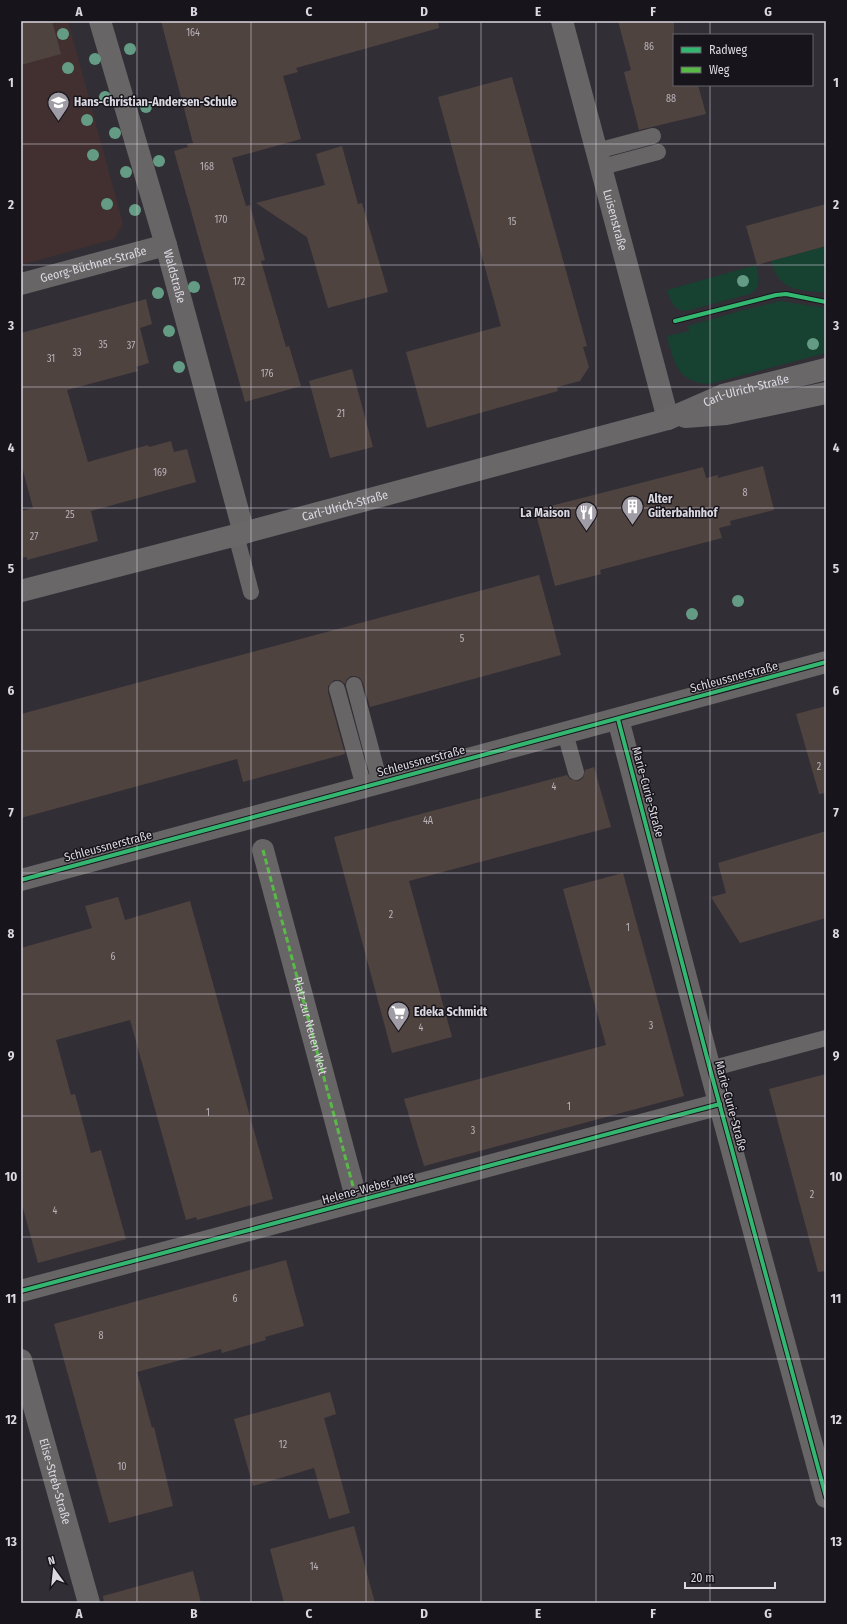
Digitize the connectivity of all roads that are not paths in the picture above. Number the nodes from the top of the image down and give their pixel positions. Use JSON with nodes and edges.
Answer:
{"nodes":[{"id":1,"x":100,"y":21,"type":"edge"},
{"id":2,"x":562,"y":21,"type":"edge"},
{"id":3,"x":653,"y":136,"type":"dead end"},
{"id":4,"x":658,"y":152,"type":"dead end"},
{"id":5,"x":600,"y":159,"type":"junction"},
{"id":6,"x":166,"y":245,"type":"junction"},
{"id":7,"x":21,"y":284,"type":"edge"},
{"id":8,"x":826,"y":369,"type":"edge"},
{"id":9,"x":826,"y":393,"type":"edge"},
{"id":10,"x":668,"y":419,"type":"junction"},
{"id":11,"x":240,"y":534,"type":"junction"},
{"id":12,"x":21,"y":591,"type":"edge"},
{"id":13,"x":251,"y":592,"type":"dead end"},
{"id":14,"x":826,"y":662,"type":"edge"},
{"id":15,"x":354,"y":685,"type":"dead end"},
{"id":16,"x":337,"y":689,"type":"dead end"},
{"id":17,"x":618,"y":719,"type":"junction"},
{"id":18,"x":565,"y":733,"type":"junction"},
{"id":19,"x":576,"y":772,"type":"dead end"},
{"id":20,"x":372,"y":785,"type":"junction"},
{"id":21,"x":262,"y":850,"type":"dead end"},
{"id":22,"x":21,"y":880,"type":"edge"},
{"id":23,"x":826,"y":1038,"type":"edge"},
{"id":24,"x":710,"y":1069,"type":"junction"},
{"id":25,"x":720,"y":1104,"type":"junction"},
{"id":26,"x":357,"y":1201,"type":"junction"},
{"id":27,"x":21,"y":1291,"type":"edge"},
{"id":28,"x":21,"y":1360,"type":"edge"},
{"id":29,"x":826,"y":1497,"type":"edge"},
{"id":30,"x":89,"y":1603,"type":"edge"}],
"edges":[{"from":1,"to":6,"type":"street","name":"Waldstraße"},
{"from":2,"to":5,"type":"street","name":"Luisenstraße"},
{"from":3,"to":5,"type":"lane"},
{"from":4,"to":5,"type":"lane"},
{"from":5,"to":10,"type":"street","name":"Luisenstraße"},
{"from":6,"to":7,"type":"street","name":"Georg-Büchner-Straße"},
{"from":6,"to":11,"type":"street","name":"Waldstraße"},
{"from":8,"to":10,"type":"main road","name":"Carl-Ulrich-Straße"},
{"from":9,"to":10,"type":"main road","name":"Carl-Ulrich-Straße"},
{"from":10,"to":11,"type":"main road","name":"Carl-Ulrich-Straße"},
{"from":11,"to":12,"type":"main road","name":"Carl-Ulrich-Straße"},
{"from":11,"to":13,"type":"lane"},
{"from":14,"to":17,"type":"street","name":"Schleussnerstraße"},
{"from":15,"to":20,"type":"lane"},
{"from":16,"to":20,"type":"lane"},
{"from":17,"to":18,"type":"street","name":"Schleussnerstraße"},
{"from":17,"to":24,"type":"street","name":"Marie-Curie-Straße"},
{"from":18,"to":19,"type":"lane"},
{"from":18,"to":20,"type":"street","name":"Schleussnerstraße"},
{"from":20,"to":22,"type":"street","name":"Schleussnerstraße"},
{"from":21,"to":26,"type":"street","name":"Platz zur Neuen Welt"},
{"from":23,"to":24,"type":"lane"},
{"from":24,"to":25,"type":"street","name":"Marie-Curie-Straße"},
{"from":25,"to":26,"type":"street","name":"Helene-Weber-Weg"},
{"from":25,"to":29,"type":"street","name":"Marie-Curie-Straße"},
{"from":26,"to":27,"type":"street","name":"Helene-Weber-Weg"},
{"from":28,"to":30,"type":"street","name":"Elise-Streb-Straße"}]}
